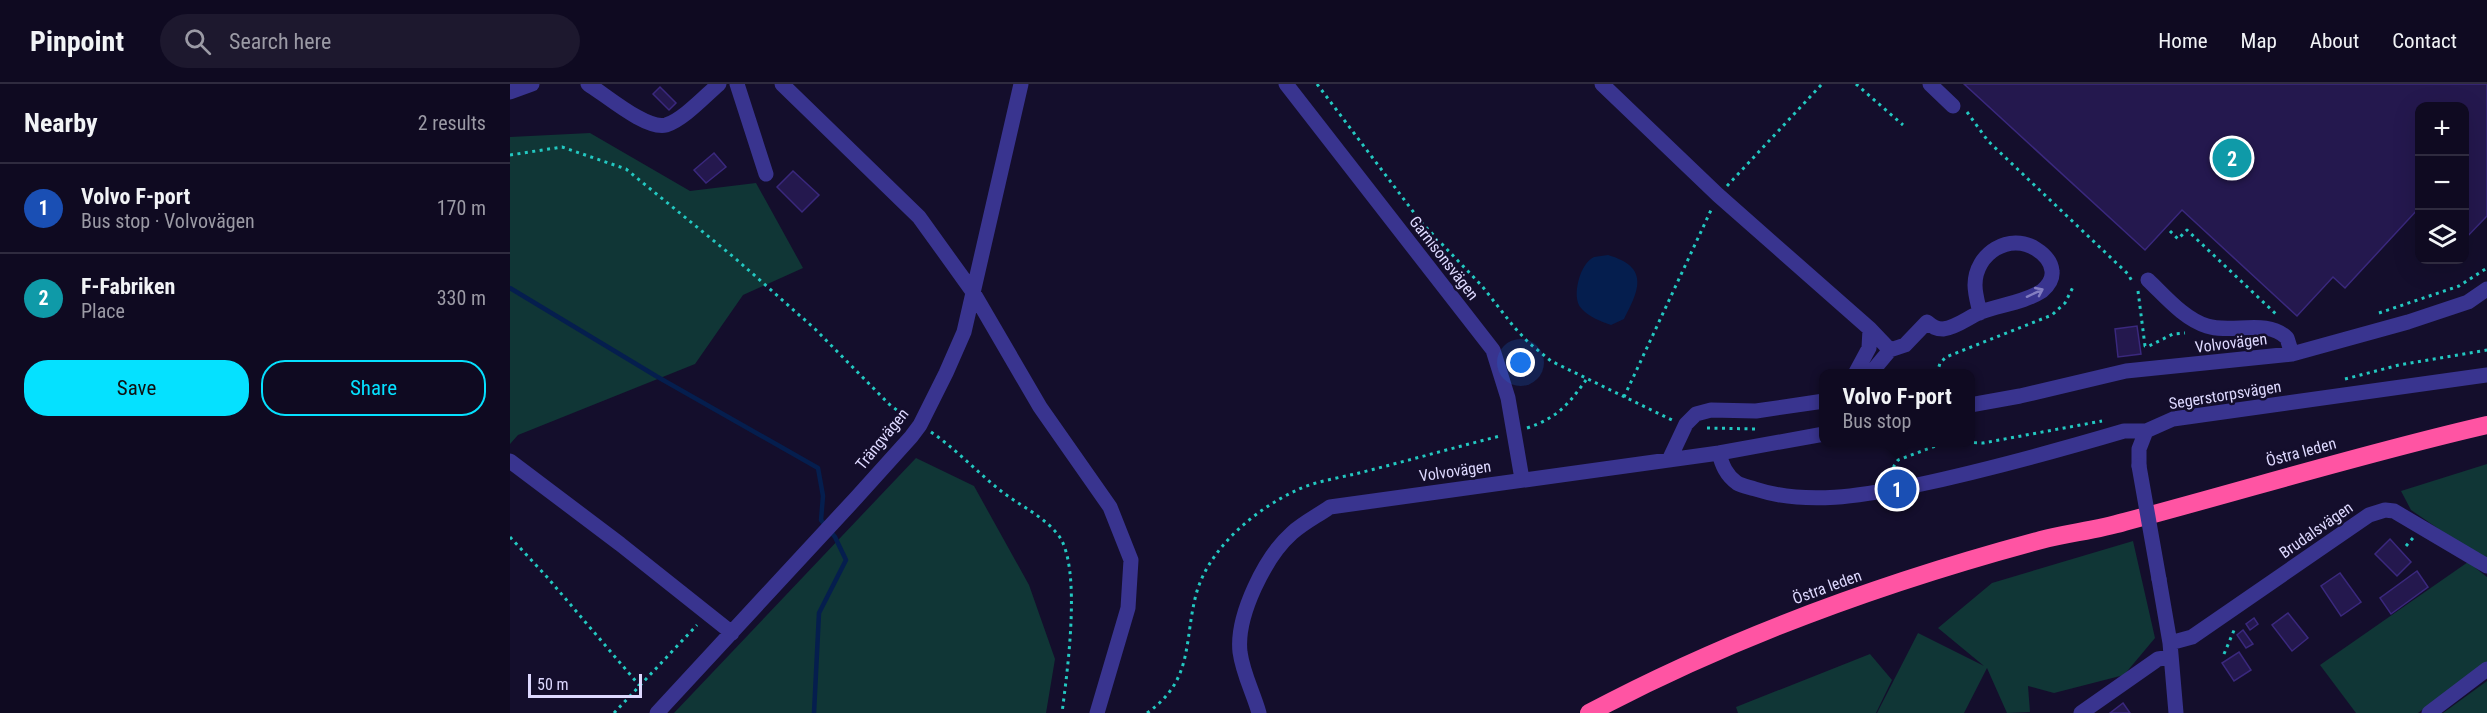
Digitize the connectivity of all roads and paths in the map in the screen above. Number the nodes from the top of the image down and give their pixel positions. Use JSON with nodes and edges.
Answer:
{"nodes":[{"id":1,"x":532,"y":84,"type":"edge"},
{"id":2,"x":588,"y":84,"type":"edge"},
{"id":3,"x":719,"y":84,"type":"edge"},
{"id":4,"x":737,"y":84,"type":"edge"},
{"id":5,"x":782,"y":84,"type":"edge"},
{"id":6,"x":1021,"y":84,"type":"edge"},
{"id":7,"x":1286,"y":84,"type":"edge"},
{"id":8,"x":1317,"y":84,"type":"edge"},
{"id":9,"x":1602,"y":84,"type":"edge"},
{"id":10,"x":1822,"y":84,"type":"edge"},
{"id":11,"x":1856,"y":84,"type":"edge"},
{"id":12,"x":1930,"y":84,"type":"edge"},
{"id":13,"x":510,"y":92,"type":"edge"},
{"id":14,"x":1959,"y":107,"type":"joint"},
{"id":15,"x":1903,"y":125,"type":"dead end"},
{"id":16,"x":510,"y":155,"type":"edge"},
{"id":17,"x":766,"y":174,"type":"dead end"},
{"id":18,"x":1718,"y":195,"type":"junction"},
{"id":19,"x":2170,"y":231,"type":"dead end"},
{"id":20,"x":2487,"y":268,"type":"edge"},
{"id":21,"x":2148,"y":280,"type":"dead end"},
{"id":22,"x":2073,"y":287,"type":"dead end"},
{"id":23,"x":2487,"y":289,"type":"edge"},
{"id":24,"x":973,"y":292,"type":"junction"},
{"id":25,"x":1980,"y":313,"type":"junction"},
{"id":26,"x":2374,"y":314,"type":"dead end"},
{"id":27,"x":2283,"y":320,"type":"dead end"},
{"id":28,"x":1870,"y":329,"type":"junction"},
{"id":29,"x":2190,"y":333,"type":"dead end"},
{"id":30,"x":1890,"y":350,"type":"junction"},
{"id":31,"x":2292,"y":354,"type":"junction"},
{"id":32,"x":1858,"y":369,"type":"edge"},
{"id":33,"x":1874,"y":369,"type":"edge"},
{"id":34,"x":1938,"y":369,"type":"edge"},
{"id":35,"x":2487,"y":375,"type":"edge"},
{"id":36,"x":1624,"y":397,"type":"junction"},
{"id":37,"x":1819,"y":402,"type":"edge"},
{"id":38,"x":1975,"y":404,"type":"edge"},
{"id":39,"x":2104,"y":420,"type":"dead end"},
{"id":40,"x":1677,"y":422,"type":"dead end"},
{"id":41,"x":920,"y":424,"type":"junction"},
{"id":42,"x":2487,"y":425,"type":"edge"},
{"id":43,"x":2146,"y":431,"type":"junction"},
{"id":44,"x":1819,"y":435,"type":"edge"},
{"id":45,"x":1975,"y":443,"type":"edge"},
{"id":46,"x":1933,"y":447,"type":"edge"},
{"id":47,"x":1719,"y":453,"type":"junction"},
{"id":48,"x":1670,"y":458,"type":"junction"},
{"id":49,"x":510,"y":461,"type":"edge"},
{"id":50,"x":1522,"y":480,"type":"junction"},
{"id":51,"x":1894,"y":482,"type":"dead end"},
{"id":52,"x":2091,"y":530,"type":"junction"},
{"id":53,"x":510,"y":537,"type":"edge"},
{"id":54,"x":2487,"y":566,"type":"edge"},
{"id":55,"x":708,"y":614,"type":"junction"},
{"id":56,"x":2235,"y":628,"type":"dead end"},
{"id":57,"x":732,"y":633,"type":"junction"},
{"id":58,"x":2170,"y":650,"type":"junction"},
{"id":59,"x":2224,"y":654,"type":"dead end"},
{"id":60,"x":2487,"y":669,"type":"edge"},
{"id":61,"x":639,"y":686,"type":"junction"},
{"id":62,"x":1260,"y":712,"type":"edge"},
{"id":63,"x":614,"y":713,"type":"edge"},
{"id":64,"x":657,"y":713,"type":"edge"},
{"id":65,"x":1062,"y":713,"type":"edge"},
{"id":66,"x":1097,"y":713,"type":"edge"},
{"id":67,"x":1589,"y":713,"type":"edge"},
{"id":68,"x":1610,"y":713,"type":"edge"},
{"id":69,"x":2081,"y":713,"type":"edge"},
{"id":70,"x":2176,"y":713,"type":"edge"},
{"id":71,"x":2429,"y":713,"type":"edge"}],
"edges":[{"from":1,"to":13,"type":"street"},
{"from":2,"to":3,"type":"street"},
{"from":4,"to":17,"type":"street"},
{"from":5,"to":24,"type":"street"},
{"from":6,"to":24,"type":"street","name":"Trängvägen"},
{"from":7,"to":50,"type":"street","name":"Garnisonsvägen"},
{"from":8,"to":36,"type":"path"},
{"from":9,"to":18,"type":"street"},
{"from":10,"to":18,"type":"path"},
{"from":11,"to":15,"type":"path"},
{"from":12,"to":14,"type":"street"},
{"from":14,"to":29,"type":"path"},
{"from":16,"to":41,"type":"path"},
{"from":18,"to":28,"type":"street"},
{"from":18,"to":36,"type":"path"},
{"from":19,"to":27,"type":"path"},
{"from":20,"to":26,"type":"path"},
{"from":21,"to":31,"type":"street"},
{"from":22,"to":34,"type":"path"},
{"from":23,"to":31,"type":"street","name":"Volvovägen"},
{"from":24,"to":41,"type":"street","name":"Trängvägen"},
{"from":24,"to":66,"type":"street"},
{"from":25,"to":25,"type":"street","one_way":true},
{"from":25,"to":30,"type":"street"},
{"from":28,"to":30,"type":"street"},
{"from":28,"to":32,"type":"street"},
{"from":30,"to":33,"type":"street"},
{"from":31,"to":38,"type":"street","name":"Volvovägen"},
{"from":35,"to":43,"type":"street","name":"Segerstorpsvägen"},
{"from":36,"to":40,"type":"path"},
{"from":37,"to":48,"type":"street"},
{"from":39,"to":45,"type":"path"},
{"from":41,"to":57,"type":"street","name":"Trängvägen"},
{"from":41,"to":65,"type":"path"},
{"from":42,"to":52,"type":"highway","name":"Östra leden"},
{"from":43,"to":47,"type":"street","name":"Segerstorpsvägen"},
{"from":43,"to":58,"type":"street","bridge":true},
{"from":44,"to":47,"type":"street","name":"Volvovägen"},
{"from":46,"to":51,"type":"path"},
{"from":47,"to":48,"type":"street","name":"Volvovägen"},
{"from":48,"to":50,"type":"street","name":"Volvovägen"},
{"from":49,"to":55,"type":"street"},
{"from":50,"to":62,"type":"street","name":"Volvovägen"},
{"from":52,"to":67,"type":"highway","name":"Östra leden"},
{"from":52,"to":68,"type":"highway","name":"Östra leden"},
{"from":53,"to":61,"type":"path"},
{"from":54,"to":58,"type":"street","name":"Brudalsvägen"},
{"from":55,"to":57,"type":"street"},
{"from":55,"to":61,"type":"path"},
{"from":56,"to":59,"type":"path"},
{"from":57,"to":64,"type":"street","name":"Trängvägen"},
{"from":58,"to":69,"type":"street","name":"Brudalsvägen"},
{"from":58,"to":70,"type":"street"},
{"from":60,"to":71,"type":"street"},
{"from":61,"to":63,"type":"path"}]}
